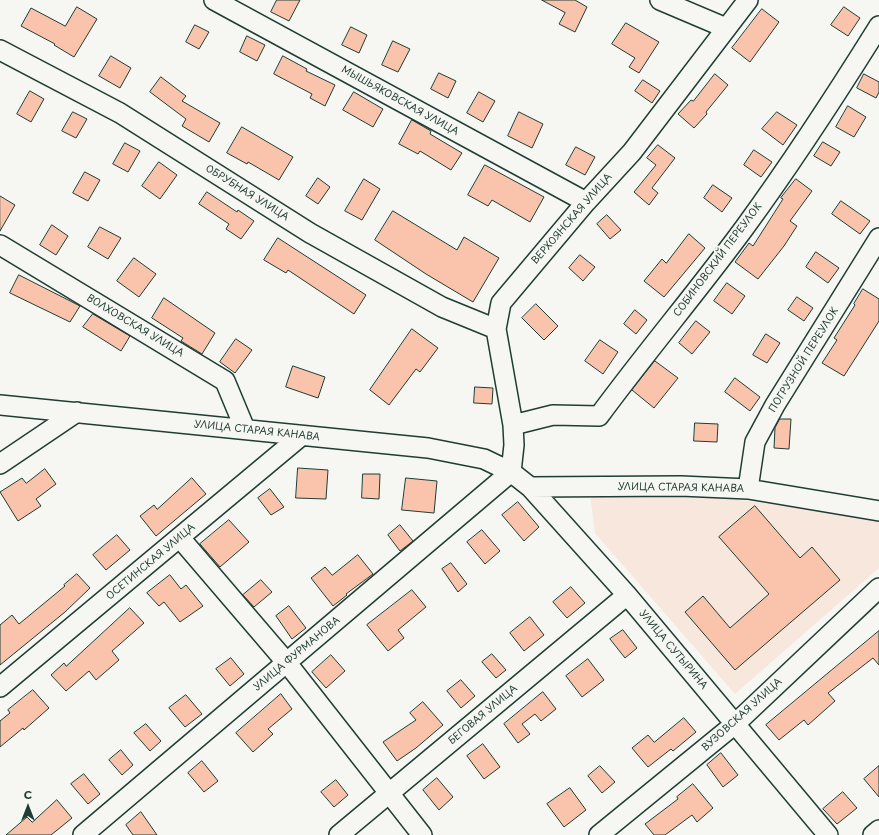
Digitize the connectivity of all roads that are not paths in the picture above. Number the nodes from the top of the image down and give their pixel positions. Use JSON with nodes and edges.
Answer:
{"nodes":[{"id":1,"x":214,"y":0,"type":"edge"},
{"id":2,"x":660,"y":0,"type":"edge"},
{"id":3,"x":748,"y":0,"type":"edge"},
{"id":4,"x":879,"y":26,"type":"edge"},
{"id":5,"x":726,"y":28,"type":"junction"},
{"id":6,"x":0,"y":50,"type":"edge"},
{"id":7,"x":586,"y":202,"type":"junction"},
{"id":8,"x":879,"y":238,"type":"edge"},
{"id":9,"x":0,"y":245,"type":"edge"},
{"id":10,"x":496,"y":329,"type":"junction"},
{"id":11,"x":0,"y":405,"type":"edge"},
{"id":12,"x":77,"y":412,"type":"junction"},
{"id":13,"x":513,"y":425,"type":"junction"},
{"id":14,"x":245,"y":429,"type":"junction"},
{"id":15,"x":301,"y":436,"type":"junction"},
{"id":16,"x":0,"y":464,"type":"edge"},
{"id":17,"x":511,"y":472,"type":"junction"},
{"id":18,"x":530,"y":487,"type":"junction"},
{"id":19,"x":748,"y":489,"type":"junction"},
{"id":20,"x":879,"y":511,"type":"edge"},
{"id":21,"x":180,"y":538,"type":"junction"},
{"id":22,"x":879,"y":588,"type":"edge"},
{"id":23,"x":627,"y":595,"type":"junction"},
{"id":24,"x":287,"y":663,"type":"junction"},
{"id":25,"x":0,"y":687,"type":"edge"},
{"id":26,"x":735,"y":724,"type":"junction"},
{"id":27,"x":388,"y":794,"type":"junction"},
{"id":28,"x":879,"y":830,"type":"edge"},
{"id":29,"x":82,"y":835,"type":"edge"},
{"id":30,"x":339,"y":835,"type":"edge"},
{"id":31,"x":422,"y":835,"type":"edge"},
{"id":32,"x":599,"y":835,"type":"edge"},
{"id":33,"x":828,"y":835,"type":"edge"},
{"id":34,"x":873,"y":835,"type":"edge"}],
"edges":[{"from":1,"to":7,"type":"street","name":"МЫШЬЯКОВСКАЯ УЛИЦА"},
{"from":2,"to":5,"type":"street"},
{"from":3,"to":5,"type":"street","name":"ВЕРХОЯНСКАЯ УЛИЦА"},
{"from":4,"to":13,"type":"street","name":"СОБИНОВСКИЙ ПЕРЕУЛОК"},
{"from":5,"to":7,"type":"street","name":"ВЕРХОЯНСКАЯ УЛИЦА"},
{"from":6,"to":10,"type":"street","name":"ОБРУБНАЯ УЛИЦА"},
{"from":7,"to":10,"type":"street","name":"ВЕРХОЯНСКАЯ УЛИЦА"},
{"from":8,"to":19,"type":"street","name":"ПОГРУЗНОЙ ПЕРЕУЛОК"},
{"from":9,"to":14,"type":"street","name":"ВОЛХОВСКАЯ УЛИЦА"},
{"from":10,"to":13,"type":"street","name":"ВЕРХОЯНСКАЯ УЛИЦА"},
{"from":11,"to":12,"type":"street","name":"УЛИЦА СТАРАЯ КАНАВА"},
{"from":12,"to":14,"type":"street","name":"УЛИЦА СТАРАЯ КАНАВА"},
{"from":12,"to":16,"type":"street"},
{"from":13,"to":17,"type":"street","name":"ВЕРХОЯНСКАЯ УЛИЦА"},
{"from":14,"to":15,"type":"street","name":"УЛИЦА СТАРАЯ КАНАВА"},
{"from":15,"to":17,"type":"street","name":"УЛИЦА СТАРАЯ КАНАВА"},
{"from":15,"to":21,"type":"street","name":"ОСЕТИНСКАЯ УЛИЦА"},
{"from":17,"to":18,"type":"street","name":"УЛИЦА СУТЫРИНА"},
{"from":17,"to":24,"type":"street","name":"УЛИЦА ФУРМАНОВА"},
{"from":18,"to":19,"type":"street","name":"УЛИЦА СТАРАЯ КАНАВА"},
{"from":18,"to":23,"type":"street","name":"УЛИЦА СУТЫРИНА"},
{"from":19,"to":20,"type":"street","name":"УЛИЦА СТАРАЯ КАНАВА"},
{"from":21,"to":24,"type":"street"},
{"from":21,"to":25,"type":"street","name":"ОСЕТИНСКАЯ УЛИЦА"},
{"from":22,"to":26,"type":"street","name":"ВУЗОВСКАЯ УЛИЦА"},
{"from":23,"to":26,"type":"street","name":"УЛИЦА СУТЫРИНА"},
{"from":23,"to":27,"type":"street","name":"БЕГОВАЯ УЛИЦА"},
{"from":24,"to":27,"type":"street"},
{"from":24,"to":29,"type":"street","name":"УЛИЦА ФУРМАНОВА"},
{"from":26,"to":32,"type":"street","name":"ВУЗОВСКАЯ УЛИЦА"},
{"from":26,"to":33,"type":"street","name":"УЛИЦА СУТЫРИНА"},
{"from":27,"to":30,"type":"street","name":"БЕГОВАЯ УЛИЦА"},
{"from":27,"to":31,"type":"street"},
{"from":28,"to":34,"type":"street"}]}
